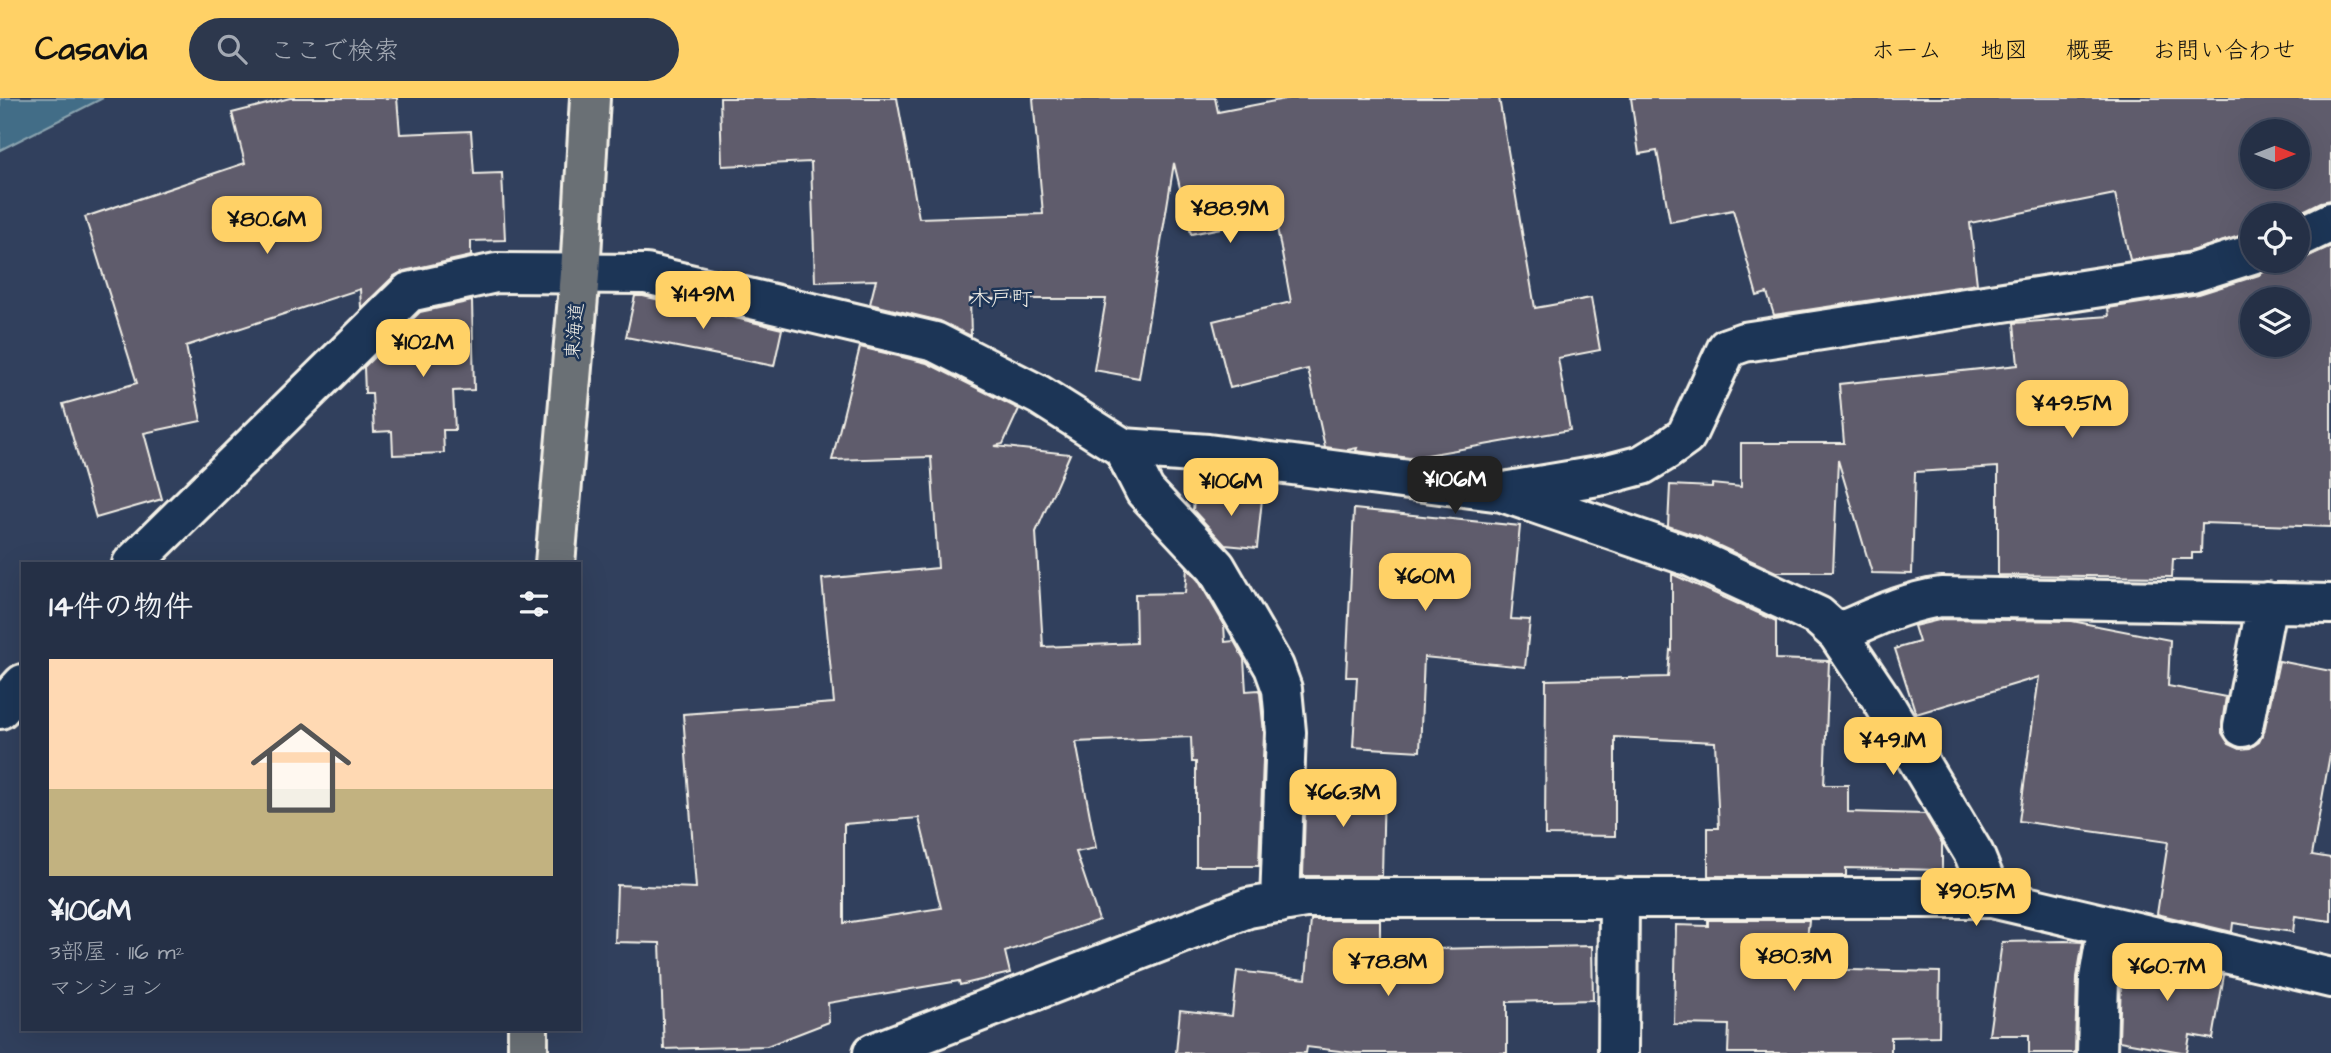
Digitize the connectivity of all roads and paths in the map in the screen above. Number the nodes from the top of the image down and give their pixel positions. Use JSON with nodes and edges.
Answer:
{"nodes":[{"id":1,"x":590,"y":98,"type":"edge"},
{"id":2,"x":2331,"y":222,"type":"edge"},
{"id":3,"x":2310,"y":232,"type":"edge"},
{"id":4,"x":2240,"y":258,"type":"edge"},
{"id":5,"x":580,"y":274,"type":"junction"},
{"id":6,"x":1123,"y":448,"type":"junction"},
{"id":7,"x":1502,"y":492,"type":"junction"},
{"id":8,"x":134,"y":562,"type":"edge"},
{"id":9,"x":555,"y":562,"type":"edge"},
{"id":10,"x":2267,"y":602,"type":"junction"},
{"id":11,"x":2331,"y":604,"type":"edge"},
{"id":12,"x":1837,"y":633,"type":"junction"},
{"id":13,"x":21,"y":686,"type":"edge"},
{"id":14,"x":0,"y":709,"type":"edge"},
{"id":15,"x":2243,"y":727,"type":"dead end"},
{"id":16,"x":1619,"y":897,"type":"junction"},
{"id":17,"x":1992,"y":898,"type":"junction"},
{"id":18,"x":1280,"y":903,"type":"junction"},
{"id":19,"x":2108,"y":926,"type":"junction"},
{"id":20,"x":2331,"y":978,"type":"edge"},
{"id":21,"x":528,"y":1031,"type":"edge"},
{"id":22,"x":528,"y":1053,"type":"edge"},
{"id":23,"x":873,"y":1053,"type":"edge"},
{"id":24,"x":1618,"y":1053,"type":"edge"},
{"id":25,"x":2097,"y":1053,"type":"edge"}],
"edges":[{"from":1,"to":5,"type":"highway","name":"東海道"},
{"from":2,"to":3,"type":"street"},
{"from":4,"to":7,"type":"street"},
{"from":5,"to":6,"type":"street"},
{"from":5,"to":8,"type":"street"},
{"from":5,"to":9,"type":"highway","name":"東海道"},
{"from":6,"to":7,"type":"street"},
{"from":6,"to":18,"type":"street"},
{"from":7,"to":12,"type":"street"},
{"from":10,"to":11,"type":"street"},
{"from":10,"to":12,"type":"street"},
{"from":10,"to":15,"type":"street"},
{"from":12,"to":17,"type":"street"},
{"from":13,"to":14,"type":"street"},
{"from":16,"to":17,"type":"street"},
{"from":16,"to":18,"type":"street"},
{"from":16,"to":24,"type":"street"},
{"from":17,"to":19,"type":"street"},
{"from":18,"to":23,"type":"street"},
{"from":19,"to":20,"type":"street"},
{"from":19,"to":25,"type":"street"},
{"from":21,"to":22,"type":"highway"}]}
